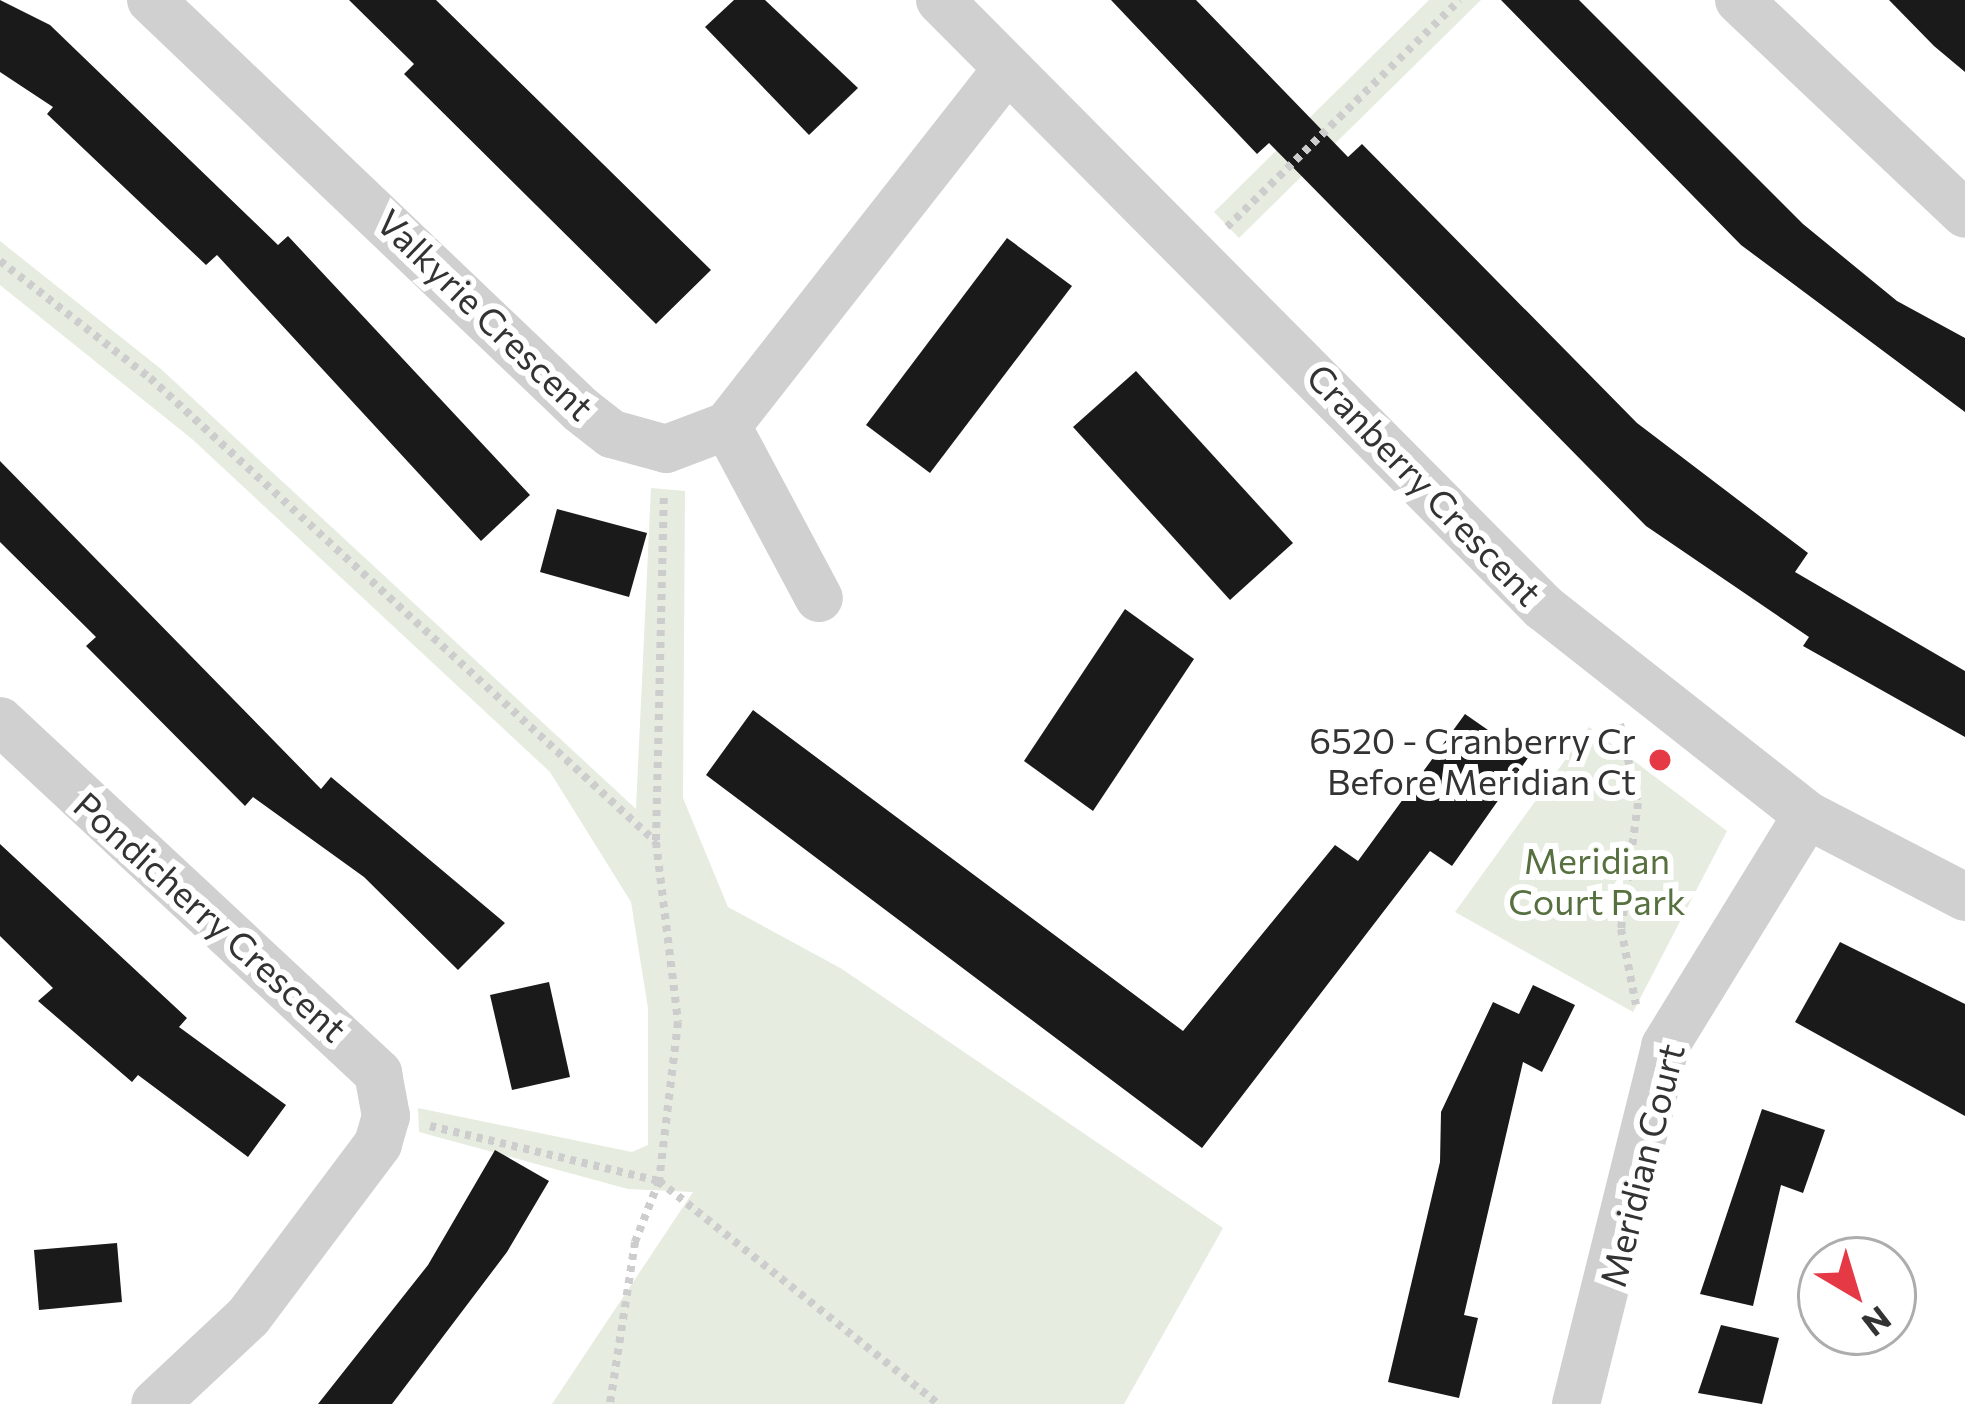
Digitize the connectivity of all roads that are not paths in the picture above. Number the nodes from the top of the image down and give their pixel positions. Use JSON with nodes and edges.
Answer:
{"nodes":[{"id":1,"x":151,"y":0,"type":"edge"},
{"id":2,"x":940,"y":0,"type":"edge"},
{"id":3,"x":1739,"y":0,"type":"edge"},
{"id":4,"x":1006,"y":70,"type":"junction"},
{"id":5,"x":1965,"y":214,"type":"edge"},
{"id":6,"x":728,"y":426,"type":"junction"},
{"id":7,"x":819,"y":598,"type":"dead end"},
{"id":8,"x":0,"y":721,"type":"edge"},
{"id":9,"x":1807,"y":815,"type":"junction"},
{"id":10,"x":1965,"y":897,"type":"edge"},
{"id":11,"x":155,"y":1404,"type":"edge"},
{"id":12,"x":1576,"y":1404,"type":"edge"}],
"edges":[{"from":1,"to":6,"type":"street","name":"Valkyrie Crescent"},
{"from":2,"to":4,"type":"street","name":"Cranberry Crescent"},
{"from":3,"to":5,"type":"street"},
{"from":4,"to":6,"type":"street"},
{"from":4,"to":9,"type":"street","name":"Cranberry Crescent"},
{"from":6,"to":7,"type":"street"},
{"from":8,"to":11,"type":"street","name":"Pondicherry Crescent"},
{"from":9,"to":10,"type":"street","name":"Cranberry Crescent"},
{"from":9,"to":12,"type":"street","name":"Meridian Court"}]}
